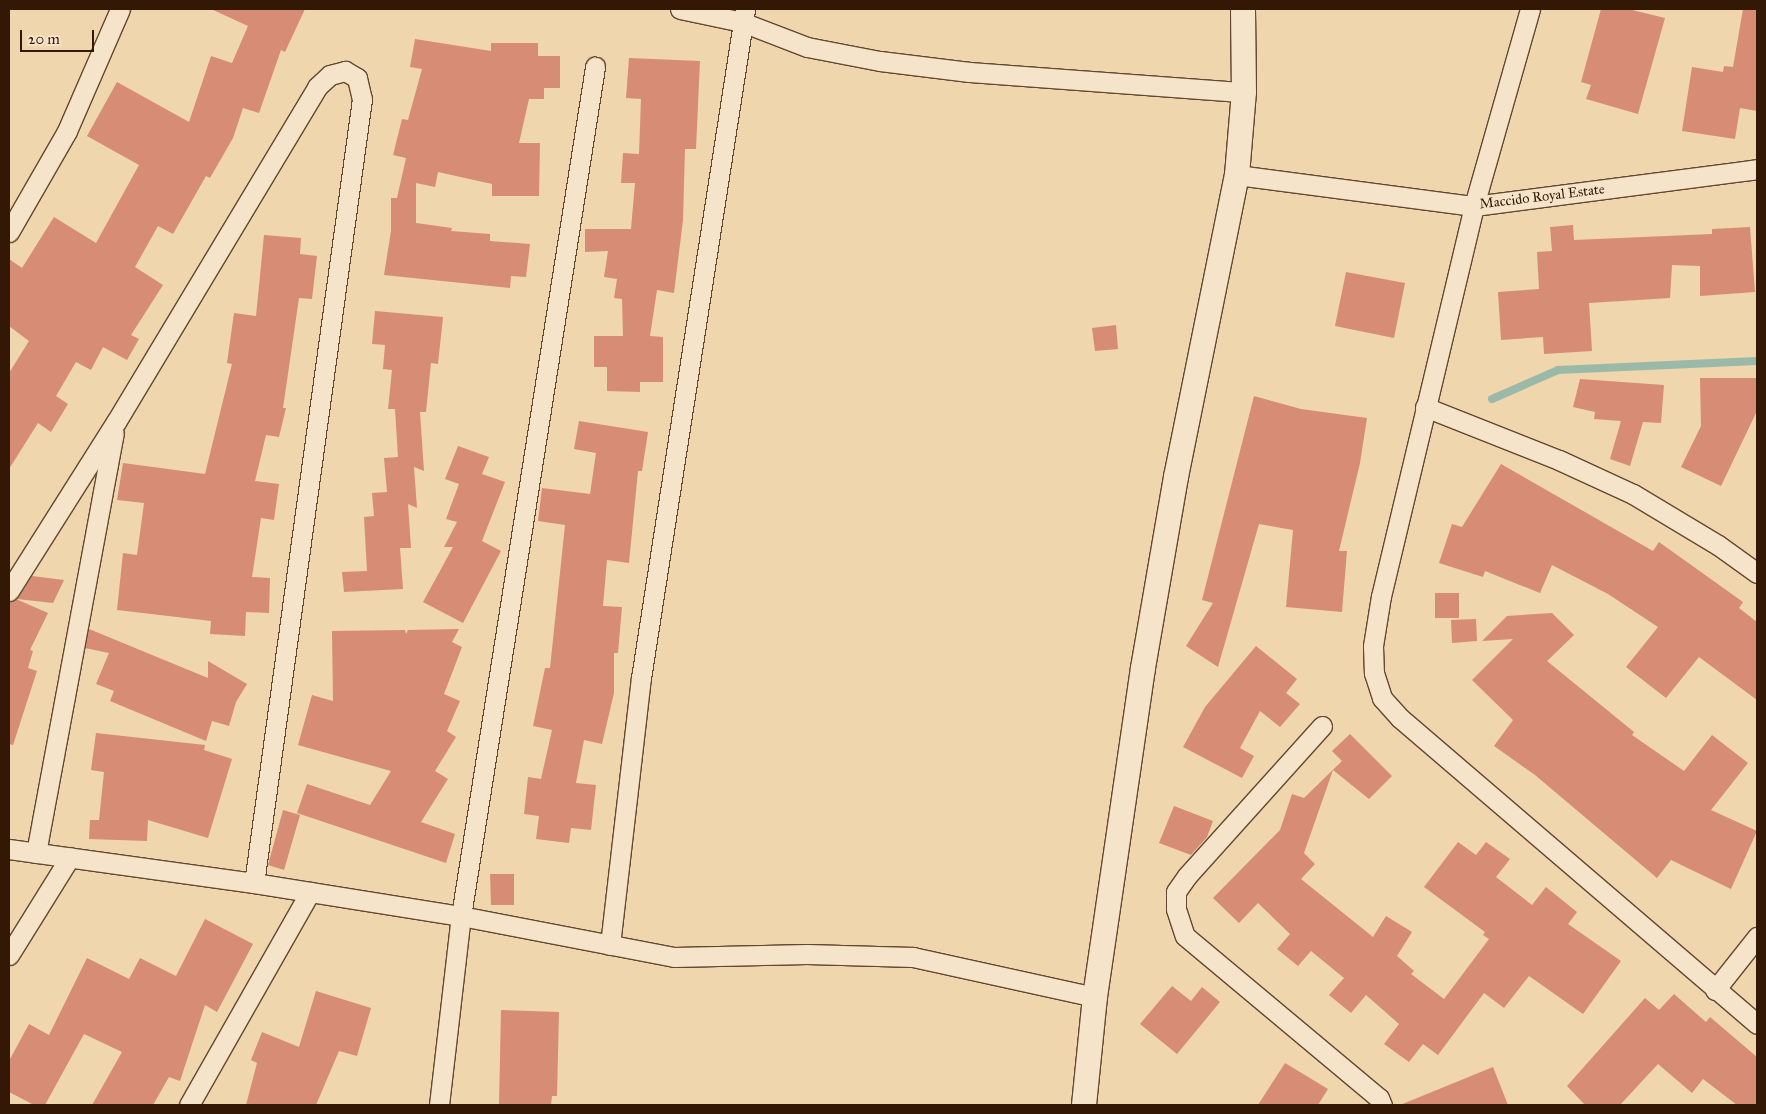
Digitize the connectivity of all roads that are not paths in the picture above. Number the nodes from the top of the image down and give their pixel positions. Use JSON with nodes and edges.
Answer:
{"nodes":[{"id":1,"x":120,"y":9,"type":"edge"},
{"id":2,"x":680,"y":9,"type":"edge"},
{"id":3,"x":1243,"y":9,"type":"edge"},
{"id":4,"x":1530,"y":9,"type":"edge"},
{"id":5,"x":743,"y":15,"type":"edge"},
{"id":6,"x":595,"y":66,"type":"dead end"},
{"id":7,"x":1244,"y":92,"type":"junction"},
{"id":8,"x":1757,"y":169,"type":"edge"},
{"id":9,"x":1238,"y":175,"type":"junction"},
{"id":10,"x":1474,"y":206,"type":"junction"},
{"id":11,"x":9,"y":232,"type":"edge"},
{"id":12,"x":1426,"y":407,"type":"junction"},
{"id":13,"x":116,"y":422,"type":"junction"},
{"id":14,"x":1757,"y":573,"type":"edge"},
{"id":15,"x":9,"y":591,"type":"edge"},
{"id":16,"x":1322,"y":726,"type":"dead end"},
{"id":17,"x":9,"y":849,"type":"edge"},
{"id":18,"x":36,"y":852,"type":"junction"},
{"id":19,"x":70,"y":857,"type":"junction"},
{"id":20,"x":254,"y":883,"type":"junction"},
{"id":21,"x":310,"y":892,"type":"junction"},
{"id":22,"x":462,"y":916,"type":"junction"},
{"id":23,"x":1757,"y":937,"type":"edge"},
{"id":24,"x":610,"y":945,"type":"junction"},
{"id":25,"x":9,"y":956,"type":"edge"},
{"id":26,"x":1715,"y":990,"type":"junction"},
{"id":27,"x":1095,"y":997,"type":"junction"},
{"id":28,"x":1757,"y":1024,"type":"edge"},
{"id":29,"x":189,"y":1105,"type":"edge"},
{"id":30,"x":439,"y":1105,"type":"edge"},
{"id":31,"x":1084,"y":1105,"type":"edge"},
{"id":32,"x":1382,"y":1105,"type":"edge"}],
"edges":[{"from":1,"to":11,"type":"street"},
{"from":2,"to":5,"type":"street"},
{"from":3,"to":7,"type":"street"},
{"from":4,"to":10,"type":"street"},
{"from":5,"to":7,"type":"street"},
{"from":5,"to":24,"type":"street"},
{"from":6,"to":22,"type":"street"},
{"from":7,"to":9,"type":"street"},
{"from":8,"to":10,"type":"street","name":"Maccido Royal Estate"},
{"from":9,"to":10,"type":"street","name":"Maccido Royal Estate"},
{"from":9,"to":27,"type":"street"},
{"from":10,"to":12,"type":"street"},
{"from":12,"to":14,"type":"street"},
{"from":12,"to":26,"type":"street"},
{"from":13,"to":15,"type":"street"},
{"from":13,"to":18,"type":"street"},
{"from":13,"to":20,"type":"street"},
{"from":16,"to":32,"type":"street"},
{"from":17,"to":18,"type":"street"},
{"from":18,"to":19,"type":"street"},
{"from":19,"to":20,"type":"street"},
{"from":19,"to":25,"type":"street"},
{"from":20,"to":21,"type":"street"},
{"from":21,"to":22,"type":"street"},
{"from":21,"to":29,"type":"street"},
{"from":22,"to":24,"type":"street"},
{"from":22,"to":30,"type":"street"},
{"from":23,"to":26,"type":"street"},
{"from":24,"to":27,"type":"street"},
{"from":26,"to":28,"type":"street"},
{"from":27,"to":31,"type":"street"}]}
